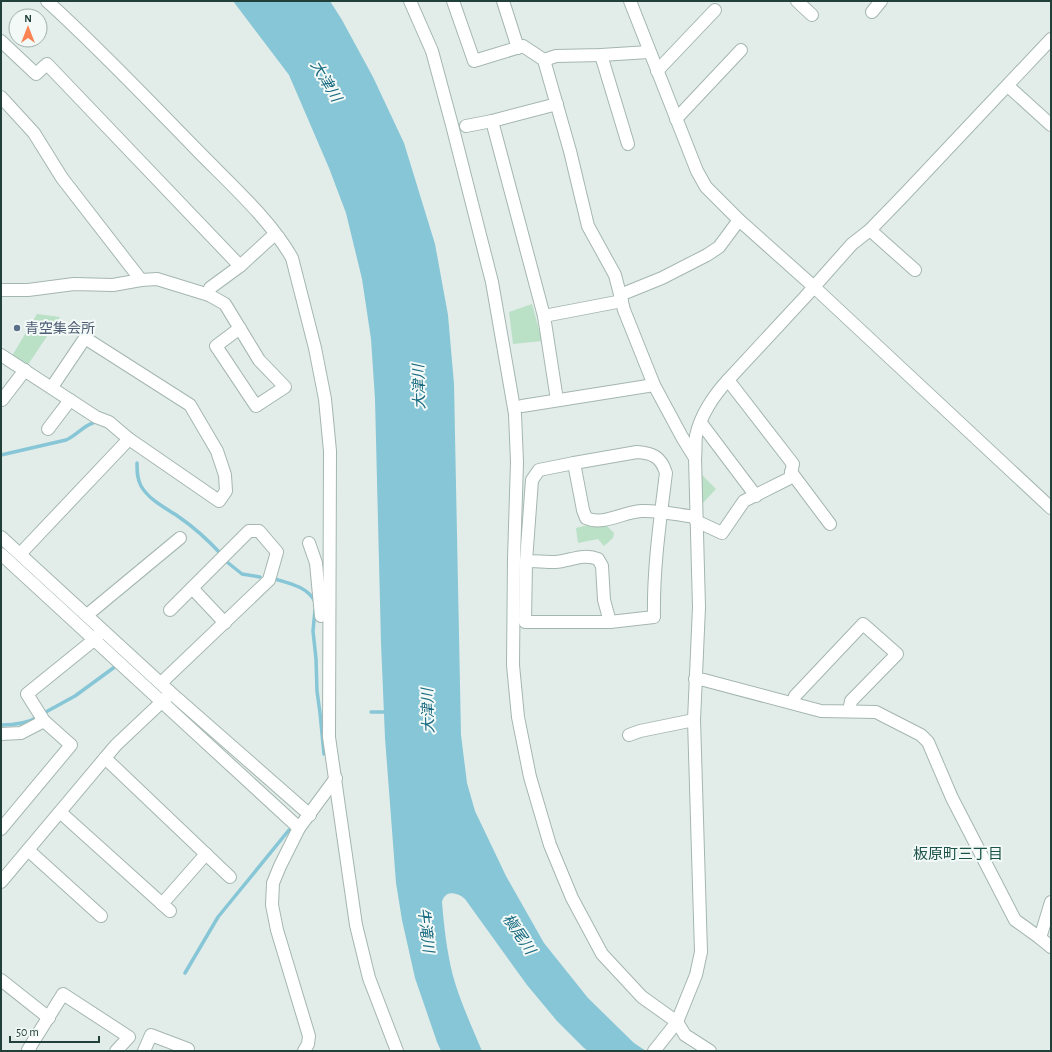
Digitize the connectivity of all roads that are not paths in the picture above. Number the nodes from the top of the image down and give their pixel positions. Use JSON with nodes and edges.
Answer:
{"nodes":[{"id":1,"x":48,"y":1,"type":"edge"},
{"id":2,"x":410,"y":1,"type":"edge"},
{"id":3,"x":453,"y":1,"type":"edge"},
{"id":4,"x":503,"y":1,"type":"edge"},
{"id":5,"x":630,"y":1,"type":"edge"},
{"id":6,"x":797,"y":1,"type":"edge"},
{"id":7,"x":881,"y":1,"type":"edge"},
{"id":8,"x":715,"y":10,"type":"dead end"},
{"id":9,"x":872,"y":12,"type":"dead end"},
{"id":10,"x":812,"y":15,"type":"dead end"},
{"id":11,"x":1051,"y":39,"type":"edge"},
{"id":12,"x":1,"y":41,"type":"edge"},
{"id":13,"x":518,"y":48,"type":"junction"},
{"id":14,"x":741,"y":50,"type":"dead end"},
{"id":15,"x":650,"y":52,"type":"junction"},
{"id":16,"x":601,"y":55,"type":"junction"},
{"id":17,"x":544,"y":60,"type":"junction"},
{"id":18,"x":657,"y":70,"type":"junction"},
{"id":19,"x":1008,"y":86,"type":"junction"},
{"id":20,"x":1,"y":97,"type":"edge"},
{"id":21,"x":557,"y":104,"type":"junction"},
{"id":22,"x":676,"y":119,"type":"junction"},
{"id":23,"x":492,"y":121,"type":"junction"},
{"id":24,"x":1051,"y":125,"type":"edge"},
{"id":25,"x":466,"y":126,"type":"dead end"},
{"id":26,"x":628,"y":144,"type":"dead end"},
{"id":27,"x":739,"y":220,"type":"junction"},
{"id":28,"x":870,"y":230,"type":"junction"},
{"id":29,"x":275,"y":234,"type":"junction"},
{"id":30,"x":240,"y":266,"type":"junction"},
{"id":31,"x":915,"y":270,"type":"dead end"},
{"id":32,"x":140,"y":280,"type":"junction"},
{"id":33,"x":813,"y":286,"type":"junction"},
{"id":34,"x":1,"y":290,"type":"edge"},
{"id":35,"x":209,"y":295,"type":"junction"},
{"id":36,"x":621,"y":298,"type":"junction"},
{"id":37,"x":544,"y":316,"type":"junction"},
{"id":38,"x":240,"y":328,"type":"junction"},
{"id":39,"x":1,"y":355,"type":"edge"},
{"id":40,"x":25,"y":370,"type":"junction"},
{"id":41,"x":728,"y":380,"type":"junction"},
{"id":42,"x":654,"y":385,"type":"junction"},
{"id":43,"x":52,"y":387,"type":"junction"},
{"id":44,"x":2,"y":400,"type":"edge"},
{"id":45,"x":70,"y":400,"type":"junction"},
{"id":46,"x":557,"y":400,"type":"junction"},
{"id":47,"x":522,"y":406,"type":"dead end"},
{"id":48,"x":701,"y":423,"type":"junction"},
{"id":49,"x":48,"y":429,"type":"dead end"},
{"id":50,"x":129,"y":439,"type":"junction"},
{"id":51,"x":695,"y":458,"type":"junction"},
{"id":52,"x":574,"y":462,"type":"junction"},
{"id":53,"x":791,"y":472,"type":"junction"},
{"id":54,"x":756,"y":496,"type":"junction"},
{"id":55,"x":1051,"y":508,"type":"edge"},
{"id":56,"x":661,"y":513,"type":"junction"},
{"id":57,"x":696,"y":519,"type":"junction"},
{"id":58,"x":830,"y":524,"type":"dead end"},
{"id":59,"x":1,"y":537,"type":"edge"},
{"id":60,"x":180,"y":538,"type":"dead end"},
{"id":61,"x":309,"y":542,"type":"dead end"},
{"id":62,"x":1,"y":554,"type":"edge"},
{"id":63,"x":20,"y":554,"type":"junction"},
{"id":64,"x":526,"y":561,"type":"junction"},
{"id":65,"x":192,"y":588,"type":"junction"},
{"id":66,"x":170,"y":610,"type":"dead end"},
{"id":67,"x":87,"y":615,"type":"junction"},
{"id":68,"x":610,"y":622,"type":"junction"},
{"id":69,"x":225,"y":623,"type":"junction"},
{"id":70,"x":103,"y":630,"type":"junction"},
{"id":71,"x":95,"y":639,"type":"junction"},
{"id":72,"x":329,"y":643,"type":"junction"},
{"id":73,"x":695,"y":679,"type":"junction"},
{"id":74,"x":161,"y":683,"type":"junction"},
{"id":75,"x":171,"y":692,"type":"junction"},
{"id":76,"x":162,"y":701,"type":"junction"},
{"id":77,"x":793,"y":703,"type":"junction"},
{"id":78,"x":849,"y":712,"type":"junction"},
{"id":79,"x":694,"y":720,"type":"junction"},
{"id":80,"x":44,"y":721,"type":"junction"},
{"id":81,"x":629,"y":735,"type":"dead end"},
{"id":82,"x":3,"y":736,"type":"edge"},
{"id":83,"x":105,"y":758,"type":"junction"},
{"id":84,"x":336,"y":778,"type":"junction"},
{"id":85,"x":276,"y":786,"type":"junction"},
{"id":86,"x":266,"y":798,"type":"junction"},
{"id":87,"x":60,"y":812,"type":"junction"},
{"id":88,"x":310,"y":815,"type":"junction"},
{"id":89,"x":299,"y":828,"type":"junction"},
{"id":90,"x":1,"y":829,"type":"edge"},
{"id":91,"x":28,"y":850,"type":"junction"},
{"id":92,"x":206,"y":854,"type":"junction"},
{"id":93,"x":230,"y":877,"type":"dead end"},
{"id":94,"x":1,"y":882,"type":"edge"},
{"id":95,"x":1051,"y":902,"type":"edge"},
{"id":96,"x":101,"y":916,"type":"dead end"},
{"id":97,"x":1040,"y":938,"type":"junction"},
{"id":98,"x":1051,"y":947,"type":"edge"},
{"id":99,"x":1,"y":980,"type":"edge"},
{"id":100,"x":49,"y":1018,"type":"junction"},
{"id":101,"x":674,"y":1026,"type":"junction"},
{"id":102,"x":30,"y":1051,"type":"edge"},
{"id":103,"x":116,"y":1051,"type":"edge"},
{"id":104,"x":144,"y":1051,"type":"edge"},
{"id":105,"x":188,"y":1051,"type":"edge"},
{"id":106,"x":304,"y":1051,"type":"edge"},
{"id":107,"x":397,"y":1051,"type":"edge"},
{"id":108,"x":654,"y":1051,"type":"edge"},
{"id":109,"x":710,"y":1051,"type":"edge"}],
"edges":[{"from":1,"to":29,"type":"street"},
{"from":2,"to":101,"type":"street"},
{"from":3,"to":13,"type":"street"},
{"from":4,"to":13,"type":"street"},
{"from":5,"to":15,"type":"street"},
{"from":6,"to":10,"type":"street"},
{"from":7,"to":9,"type":"street"},
{"from":8,"to":18,"type":"street"},
{"from":11,"to":19,"type":"street"},
{"from":12,"to":30,"type":"street"},
{"from":13,"to":17,"type":"street"},
{"from":14,"to":22,"type":"street"},
{"from":15,"to":16,"type":"street"},
{"from":15,"to":18,"type":"street"},
{"from":16,"to":17,"type":"street"},
{"from":16,"to":26,"type":"street"},
{"from":17,"to":21,"type":"street"},
{"from":18,"to":22,"type":"street"},
{"from":19,"to":24,"type":"street"},
{"from":19,"to":28,"type":"street"},
{"from":20,"to":32,"type":"street"},
{"from":21,"to":23,"type":"street"},
{"from":21,"to":36,"type":"street"},
{"from":22,"to":27,"type":"street"},
{"from":23,"to":25,"type":"street"},
{"from":23,"to":37,"type":"street"},
{"from":27,"to":33,"type":"street"},
{"from":27,"to":36,"type":"street"},
{"from":28,"to":31,"type":"street"},
{"from":28,"to":33,"type":"street"},
{"from":29,"to":30,"type":"street"},
{"from":29,"to":72,"type":"street"},
{"from":30,"to":35,"type":"street"},
{"from":32,"to":34,"type":"street"},
{"from":32,"to":35,"type":"street"},
{"from":33,"to":41,"type":"street"},
{"from":33,"to":55,"type":"street"},
{"from":35,"to":38,"type":"street"},
{"from":36,"to":37,"type":"street"},
{"from":36,"to":42,"type":"street"},
{"from":37,"to":46,"type":"street"},
{"from":38,"to":38,"type":"street"},
{"from":39,"to":40,"type":"street"},
{"from":40,"to":43,"type":"street"},
{"from":40,"to":44,"type":"street"},
{"from":41,"to":48,"type":"street"},
{"from":41,"to":53,"type":"street"},
{"from":42,"to":46,"type":"street"},
{"from":42,"to":51,"type":"street"},
{"from":43,"to":45,"type":"street"},
{"from":43,"to":50,"type":"street"},
{"from":45,"to":49,"type":"street"},
{"from":45,"to":50,"type":"street"},
{"from":46,"to":47,"type":"street"},
{"from":48,"to":51,"type":"street"},
{"from":48,"to":54,"type":"street"},
{"from":50,"to":63,"type":"street"},
{"from":51,"to":57,"type":"street"},
{"from":52,"to":56,"type":"street"},
{"from":52,"to":56,"type":"street"},
{"from":52,"to":64,"type":"street"},
{"from":53,"to":54,"type":"street"},
{"from":53,"to":58,"type":"street"},
{"from":54,"to":57,"type":"street"},
{"from":56,"to":57,"type":"street"},
{"from":56,"to":68,"type":"street"},
{"from":57,"to":73,"type":"street"},
{"from":59,"to":63,"type":"street"},
{"from":60,"to":67,"type":"street"},
{"from":61,"to":72,"type":"street"},
{"from":62,"to":71,"type":"street"},
{"from":63,"to":67,"type":"street"},
{"from":64,"to":68,"type":"street"},
{"from":64,"to":68,"type":"street"},
{"from":65,"to":66,"type":"street"},
{"from":65,"to":69,"type":"street"},
{"from":65,"to":69,"type":"street"},
{"from":67,"to":70,"type":"street"},
{"from":69,"to":74,"type":"street"},
{"from":70,"to":71,"type":"street"},
{"from":70,"to":74,"type":"street"},
{"from":71,"to":76,"type":"street"},
{"from":71,"to":80,"type":"street"},
{"from":72,"to":84,"type":"street"},
{"from":73,"to":77,"type":"street"},
{"from":73,"to":79,"type":"street"},
{"from":74,"to":75,"type":"street"},
{"from":75,"to":76,"type":"street"},
{"from":75,"to":85,"type":"street"},
{"from":76,"to":83,"type":"street"},
{"from":76,"to":86,"type":"street"},
{"from":77,"to":78,"type":"street"},
{"from":77,"to":78,"type":"street"},
{"from":78,"to":97,"type":"street"},
{"from":79,"to":81,"type":"street"},
{"from":79,"to":101,"type":"street"},
{"from":80,"to":82,"type":"street"},
{"from":80,"to":90,"type":"street"},
{"from":83,"to":87,"type":"street"},
{"from":83,"to":92,"type":"street"},
{"from":84,"to":88,"type":"street"},
{"from":84,"to":107,"type":"street"},
{"from":85,"to":86,"type":"street"},
{"from":85,"to":88,"type":"street"},
{"from":86,"to":89,"type":"street"},
{"from":87,"to":91,"type":"street"},
{"from":87,"to":92,"type":"street"},
{"from":88,"to":89,"type":"street"},
{"from":89,"to":106,"type":"street"},
{"from":91,"to":94,"type":"street"},
{"from":91,"to":96,"type":"street"},
{"from":92,"to":93,"type":"street"},
{"from":95,"to":97,"type":"street"},
{"from":97,"to":98,"type":"street"},
{"from":99,"to":100,"type":"street"},
{"from":100,"to":102,"type":"street"},
{"from":100,"to":103,"type":"street"},
{"from":101,"to":108,"type":"street"},
{"from":101,"to":109,"type":"street"},
{"from":104,"to":105,"type":"street"}]}
